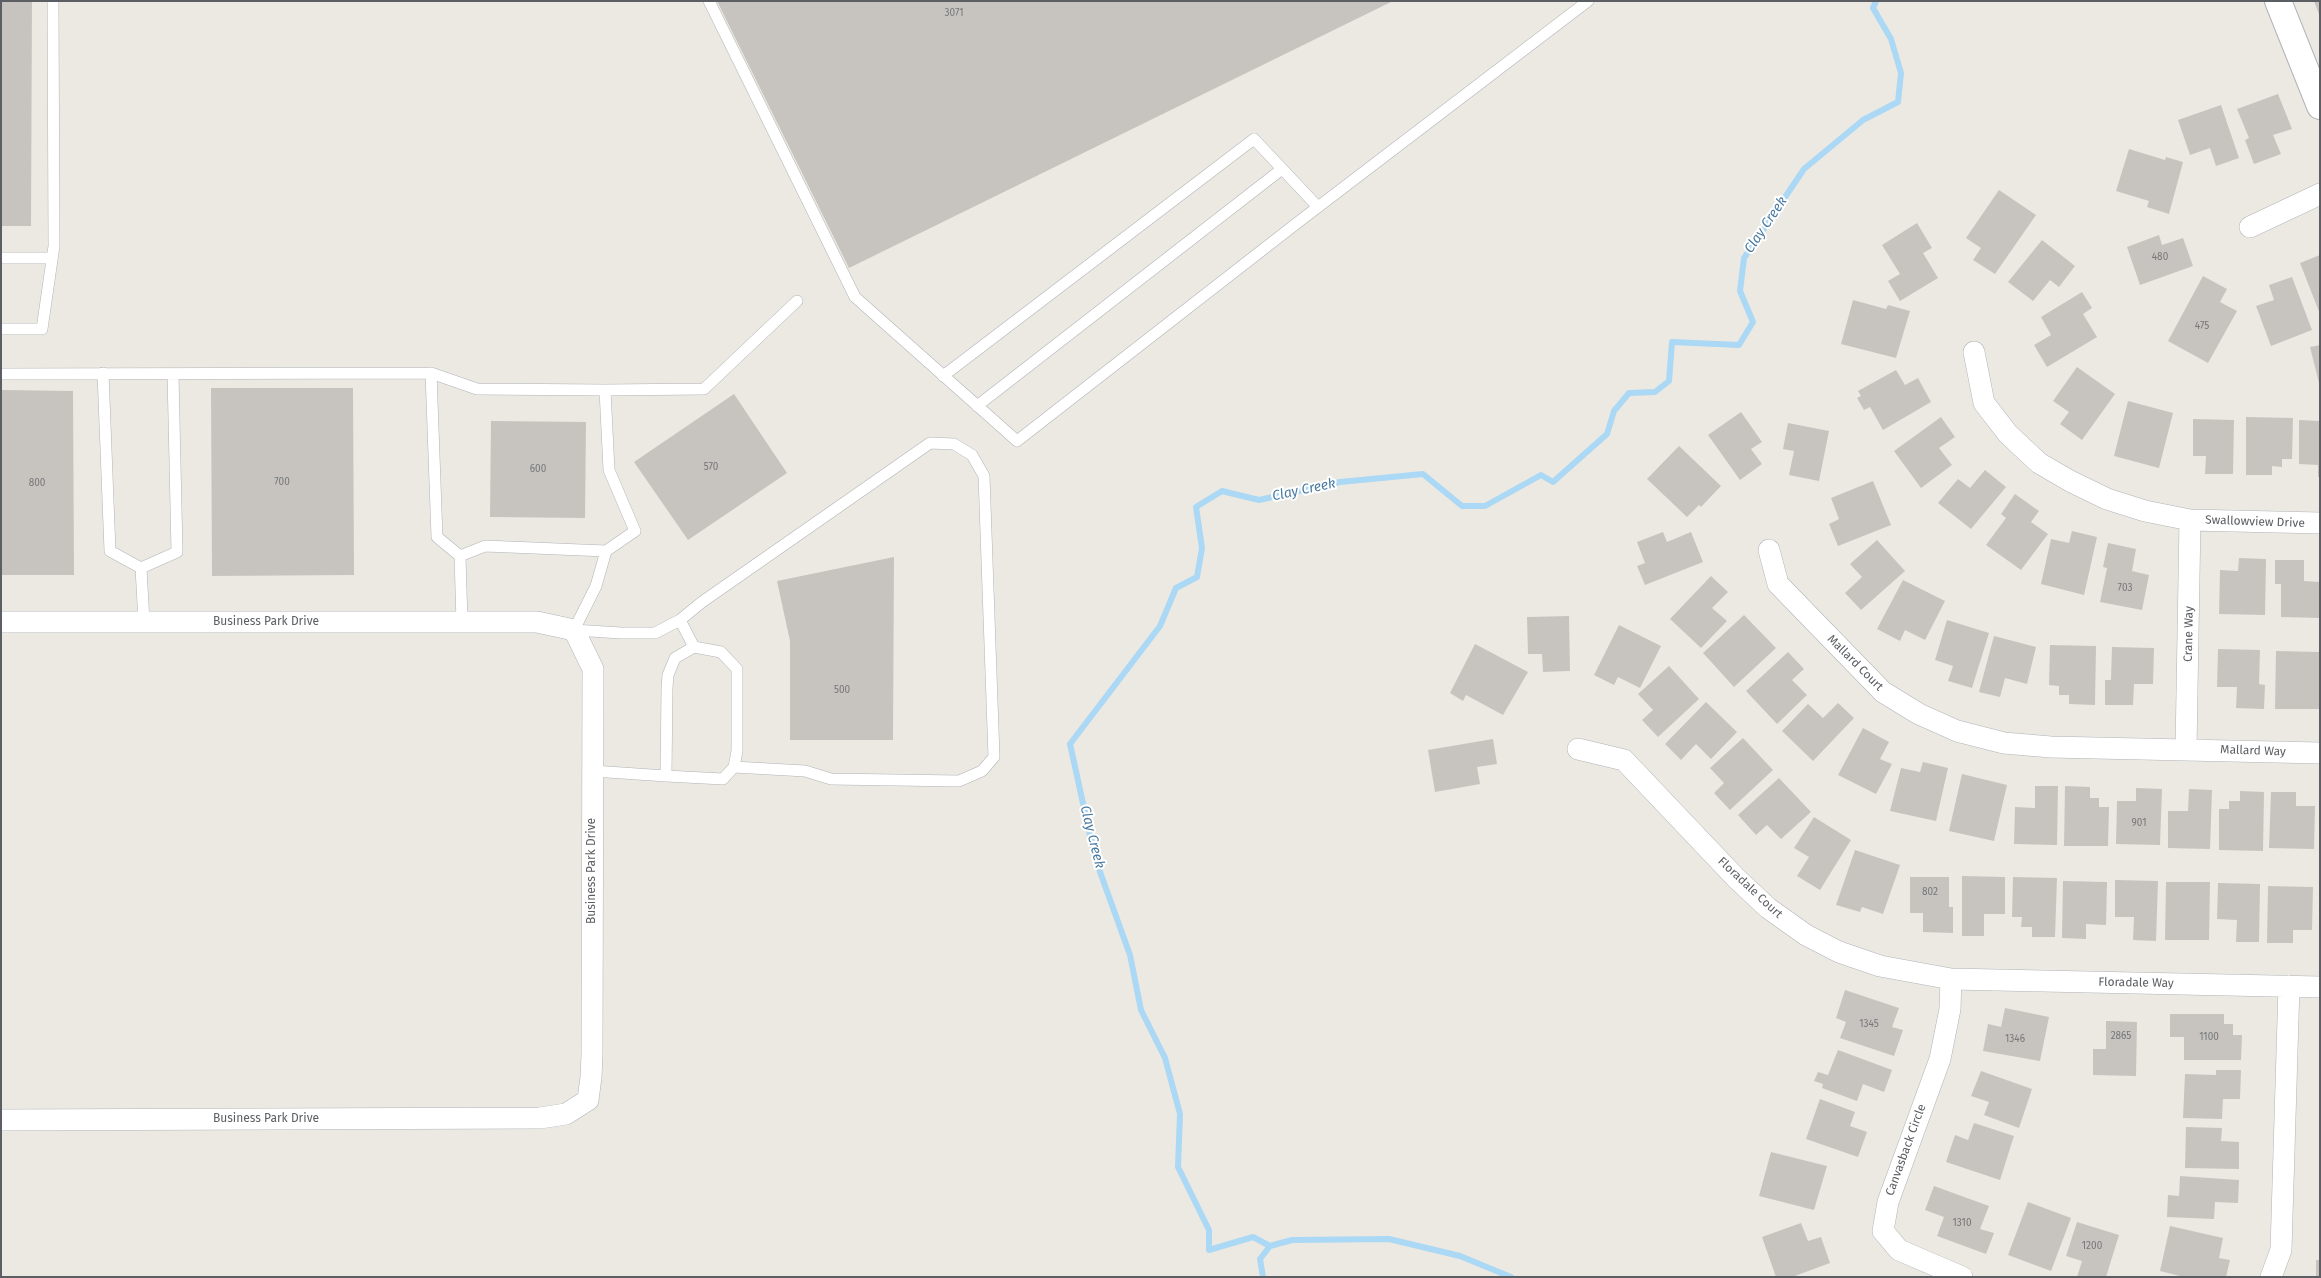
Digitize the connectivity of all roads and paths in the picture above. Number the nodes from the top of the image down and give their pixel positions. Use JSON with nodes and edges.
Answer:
{"nodes":[{"id":1,"x":53,"y":1,"type":"edge"},
{"id":2,"x":709,"y":1,"type":"edge"},
{"id":3,"x":1588,"y":1,"type":"edge"},
{"id":4,"x":2278,"y":1,"type":"edge"},
{"id":5,"x":2320,"y":106,"type":"edge"},
{"id":6,"x":1282,"y":169,"type":"junction"},
{"id":7,"x":2320,"y":194,"type":"edge"},
{"id":8,"x":1318,"y":207,"type":"junction"},
{"id":9,"x":2250,"y":227,"type":"dead end"},
{"id":10,"x":1,"y":258,"type":"edge"},
{"id":11,"x":52,"y":258,"type":"junction"},
{"id":12,"x":797,"y":301,"type":"dead end"},
{"id":13,"x":1,"y":329,"type":"edge"},
{"id":14,"x":1974,"y":352,"type":"dead end"},
{"id":15,"x":103,"y":373,"type":"junction"},
{"id":16,"x":431,"y":373,"type":"junction"},
{"id":17,"x":1,"y":374,"type":"edge"},
{"id":18,"x":173,"y":374,"type":"junction"},
{"id":19,"x":943,"y":376,"type":"junction"},
{"id":20,"x":605,"y":390,"type":"junction"},
{"id":21,"x":977,"y":406,"type":"junction"},
{"id":22,"x":2190,"y":520,"type":"junction"},
{"id":23,"x":2320,"y":524,"type":"edge"},
{"id":24,"x":1769,"y":550,"type":"dead end"},
{"id":25,"x":606,"y":551,"type":"junction"},
{"id":26,"x":460,"y":556,"type":"junction"},
{"id":27,"x":141,"y":568,"type":"junction"},
{"id":28,"x":680,"y":620,"type":"junction"},
{"id":29,"x":1,"y":622,"type":"edge"},
{"id":30,"x":144,"y":622,"type":"junction"},
{"id":31,"x":462,"y":622,"type":"junction"},
{"id":32,"x":574,"y":630,"type":"junction"},
{"id":33,"x":694,"y":647,"type":"junction"},
{"id":34,"x":1578,"y":749,"type":"dead end"},
{"id":35,"x":2186,"y":749,"type":"junction"},
{"id":36,"x":2320,"y":753,"type":"edge"},
{"id":37,"x":734,"y":767,"type":"junction"},
{"id":38,"x":592,"y":772,"type":"junction"},
{"id":39,"x":666,"y":776,"type":"junction"},
{"id":40,"x":1952,"y":978,"type":"junction"},
{"id":41,"x":2289,"y":986,"type":"junction"},
{"id":42,"x":2320,"y":987,"type":"edge"},
{"id":43,"x":1,"y":1120,"type":"edge"},
{"id":44,"x":1962,"y":1277,"type":"edge"},
{"id":45,"x":2271,"y":1277,"type":"edge"}],
"edges":[{"from":1,"to":11,"type":"lane"},
{"from":2,"to":19,"type":"lane"},
{"from":3,"to":8,"type":"lane"},
{"from":4,"to":5,"type":"street"},
{"from":6,"to":8,"type":"lane"},
{"from":6,"to":19,"type":"lane"},
{"from":6,"to":21,"type":"lane"},
{"from":7,"to":9,"type":"street"},
{"from":8,"to":21,"type":"lane"},
{"from":10,"to":11,"type":"lane"},
{"from":11,"to":13,"type":"lane"},
{"from":12,"to":20,"type":"lane"},
{"from":14,"to":22,"type":"street","name":"Swallowview Drive"},
{"from":15,"to":17,"type":"lane"},
{"from":15,"to":18,"type":"lane"},
{"from":15,"to":27,"type":"lane"},
{"from":16,"to":18,"type":"lane"},
{"from":16,"to":20,"type":"lane"},
{"from":16,"to":26,"type":"lane"},
{"from":18,"to":27,"type":"lane"},
{"from":19,"to":21,"type":"lane"},
{"from":20,"to":25,"type":"lane"},
{"from":22,"to":23,"type":"street","name":"Swallowview Drive"},
{"from":22,"to":35,"type":"street","name":"Crane Way"},
{"from":24,"to":35,"type":"street","name":"Mallard Court"},
{"from":25,"to":26,"type":"lane"},
{"from":25,"to":32,"type":"lane"},
{"from":26,"to":31,"type":"lane"},
{"from":27,"to":30,"type":"lane"},
{"from":28,"to":32,"type":"lane"},
{"from":28,"to":33,"type":"lane"},
{"from":28,"to":37,"type":"lane"},
{"from":29,"to":30,"type":"street","name":"Business Park Drive"},
{"from":30,"to":31,"type":"street","name":"Business Park Drive"},
{"from":31,"to":32,"type":"street","name":"Business Park Drive"},
{"from":32,"to":38,"type":"street","name":"Business Park Drive"},
{"from":33,"to":37,"type":"lane"},
{"from":33,"to":39,"type":"lane"},
{"from":34,"to":40,"type":"street","name":"Floradale Court"},
{"from":35,"to":36,"type":"street","name":"Mallard Way"},
{"from":37,"to":39,"type":"lane"},
{"from":38,"to":39,"type":"lane"},
{"from":38,"to":43,"type":"street","name":"Business Park Drive"},
{"from":40,"to":41,"type":"street","name":"Floradale Way"},
{"from":40,"to":44,"type":"street","name":"Canvasback Circle"},
{"from":41,"to":42,"type":"street","name":"Floradale Way"},
{"from":41,"to":45,"type":"street"}]}
